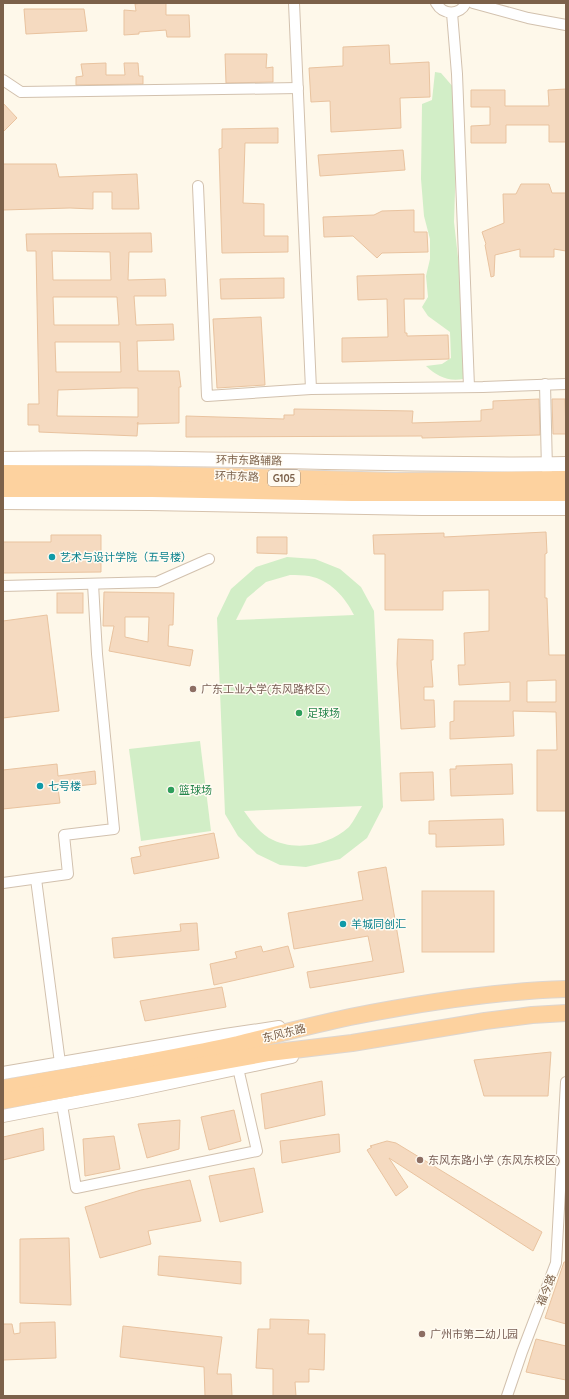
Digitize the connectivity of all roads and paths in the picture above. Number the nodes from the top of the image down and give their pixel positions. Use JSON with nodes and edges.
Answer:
{"nodes":[{"id":1,"x":294,"y":3,"type":"edge"},
{"id":2,"x":436,"y":3,"type":"edge"},
{"id":3,"x":466,"y":3,"type":"edge"},
{"id":4,"x":472,"y":3,"type":"edge"},
{"id":5,"x":452,"y":13,"type":"junction"},
{"id":6,"x":566,"y":25,"type":"edge"},
{"id":7,"x":3,"y":80,"type":"edge"},
{"id":8,"x":298,"y":88,"type":"junction"},
{"id":9,"x":198,"y":186,"type":"dead end"},
{"id":10,"x":545,"y":384,"type":"junction"},
{"id":11,"x":566,"y":384,"type":"edge"},
{"id":12,"x":469,"y":387,"type":"junction"},
{"id":13,"x":311,"y":389,"type":"junction"},
{"id":14,"x":3,"y":459,"type":"edge"},
{"id":15,"x":566,"y":464,"type":"edge"},
{"id":16,"x":547,"y":472,"type":"junction"},
{"id":17,"x":3,"y":473,"type":"edge"},
{"id":18,"x":566,"y":480,"type":"edge"},
{"id":19,"x":3,"y":489,"type":"edge"},
{"id":20,"x":566,"y":493,"type":"edge"},
{"id":21,"x":3,"y":502,"type":"edge"},
{"id":22,"x":566,"y":508,"type":"edge"},
{"id":23,"x":209,"y":559,"type":"dead end"},
{"id":24,"x":93,"y":584,"type":"junction"},
{"id":25,"x":3,"y":586,"type":"edge"},
{"id":26,"x":36,"y":879,"type":"junction"},
{"id":27,"x":3,"y":883,"type":"edge"},
{"id":28,"x":566,"y":989,"type":"edge"},
{"id":29,"x":566,"y":1013,"type":"edge"},
{"id":30,"x":349,"y":1017,"type":"junction"},
{"id":31,"x":352,"y":1043,"type":"junction"},
{"id":32,"x":60,"y":1063,"type":"junction"},
{"id":33,"x":238,"y":1068,"type":"junction"},
{"id":34,"x":3,"y":1073,"type":"edge"},
{"id":35,"x":566,"y":1082,"type":"edge"},
{"id":36,"x":3,"y":1088,"type":"edge"},
{"id":37,"x":3,"y":1101,"type":"edge"},
{"id":38,"x":62,"y":1104,"type":"junction"},
{"id":39,"x":3,"y":1116,"type":"edge"},
{"id":40,"x":507,"y":1396,"type":"edge"}],
"edges":[{"from":1,"to":8,"type":"street"},
{"from":2,"to":5,"type":"street"},
{"from":3,"to":5,"type":"street"},
{"from":4,"to":6,"type":"street"},
{"from":5,"to":12,"type":"street"},
{"from":7,"to":8,"type":"street"},
{"from":8,"to":13,"type":"street"},
{"from":9,"to":13,"type":"street"},
{"from":10,"to":11,"type":"street"},
{"from":10,"to":12,"type":"street"},
{"from":10,"to":16,"type":"street"},
{"from":12,"to":13,"type":"street"},
{"from":14,"to":16,"type":"main road","name":"环市东路辅路"},
{"from":15,"to":16,"type":"main road","name":"环市东路辅路"},
{"from":16,"to":17,"type":"highway","name":"环市东路","number":"G105"},
{"from":16,"to":18,"type":"highway","name":"环市东路","number":"G105"},
{"from":19,"to":20,"type":"highway","name":"环市东路","number":"G105"},
{"from":21,"to":22,"type":"main road"},
{"from":23,"to":24,"type":"street"},
{"from":24,"to":25,"type":"street"},
{"from":24,"to":26,"type":"street"},
{"from":26,"to":27,"type":"street"},
{"from":26,"to":32,"type":"street"},
{"from":28,"to":30,"type":"highway","name":"东风东路"},
{"from":29,"to":31,"type":"highway","name":"东风东路"},
{"from":30,"to":32,"type":"street"},
{"from":30,"to":36,"type":"highway","name":"东风东路"},
{"from":31,"to":33,"type":"street"},
{"from":31,"to":37,"type":"highway","name":"东风东路"},
{"from":32,"to":34,"type":"street"},
{"from":33,"to":38,"type":"street"},
{"from":33,"to":38,"type":"street"},
{"from":35,"to":40,"type":"street","name":"福今路"},
{"from":38,"to":39,"type":"street"}]}
